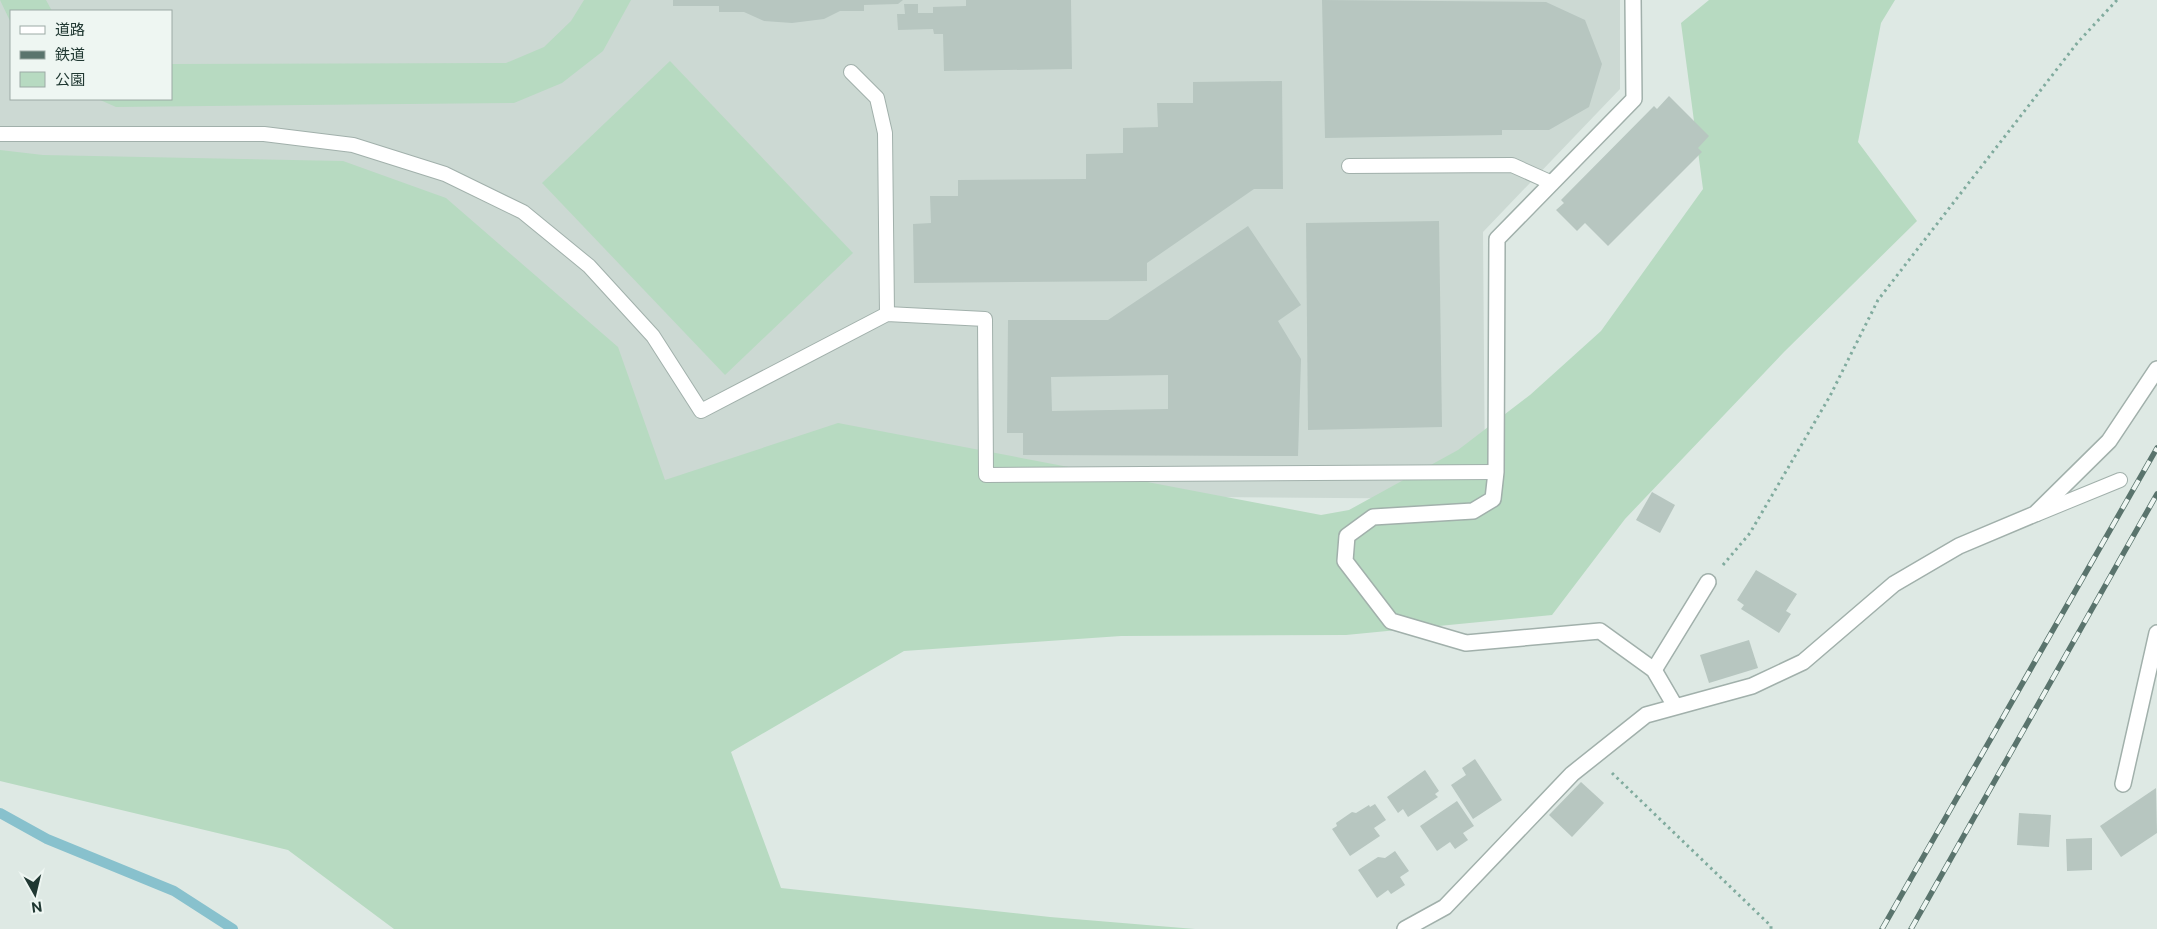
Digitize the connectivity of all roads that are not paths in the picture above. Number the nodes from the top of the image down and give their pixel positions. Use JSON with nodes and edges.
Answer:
{"nodes":[{"id":1,"x":1633,"y":0,"type":"edge"},
{"id":2,"x":851,"y":72,"type":"dead end"},
{"id":3,"x":0,"y":134,"type":"edge"},
{"id":4,"x":1349,"y":166,"type":"dead end"},
{"id":5,"x":1552,"y":183,"type":"junction"},
{"id":6,"x":886,"y":314,"type":"junction"},
{"id":7,"x":2157,"y":369,"type":"edge"},
{"id":8,"x":1496,"y":472,"type":"junction"},
{"id":9,"x":2120,"y":480,"type":"dead end"},
{"id":10,"x":2035,"y":514,"type":"junction"},
{"id":11,"x":1708,"y":582,"type":"road end"},
{"id":12,"x":2157,"y":633,"type":"edge"},
{"id":13,"x":1654,"y":670,"type":"junction"},
{"id":14,"x":1675,"y":706,"type":"junction"},
{"id":15,"x":2123,"y":784,"type":"dead end"},
{"id":16,"x":1405,"y":929,"type":"edge"}],
"edges":[{"from":1,"to":5,"type":"street"},
{"from":2,"to":6,"type":"lane"},
{"from":3,"to":6,"type":"lane"},
{"from":4,"to":5,"type":"lane"},
{"from":5,"to":8,"type":"street"},
{"from":6,"to":8,"type":"lane"},
{"from":7,"to":10,"type":"street"},
{"from":8,"to":13,"type":"street"},
{"from":9,"to":10,"type":"lane"},
{"from":10,"to":14,"type":"street"},
{"from":11,"to":13,"type":"street"},
{"from":12,"to":15,"type":"street"},
{"from":13,"to":14,"type":"street"},
{"from":14,"to":16,"type":"street"}]}
